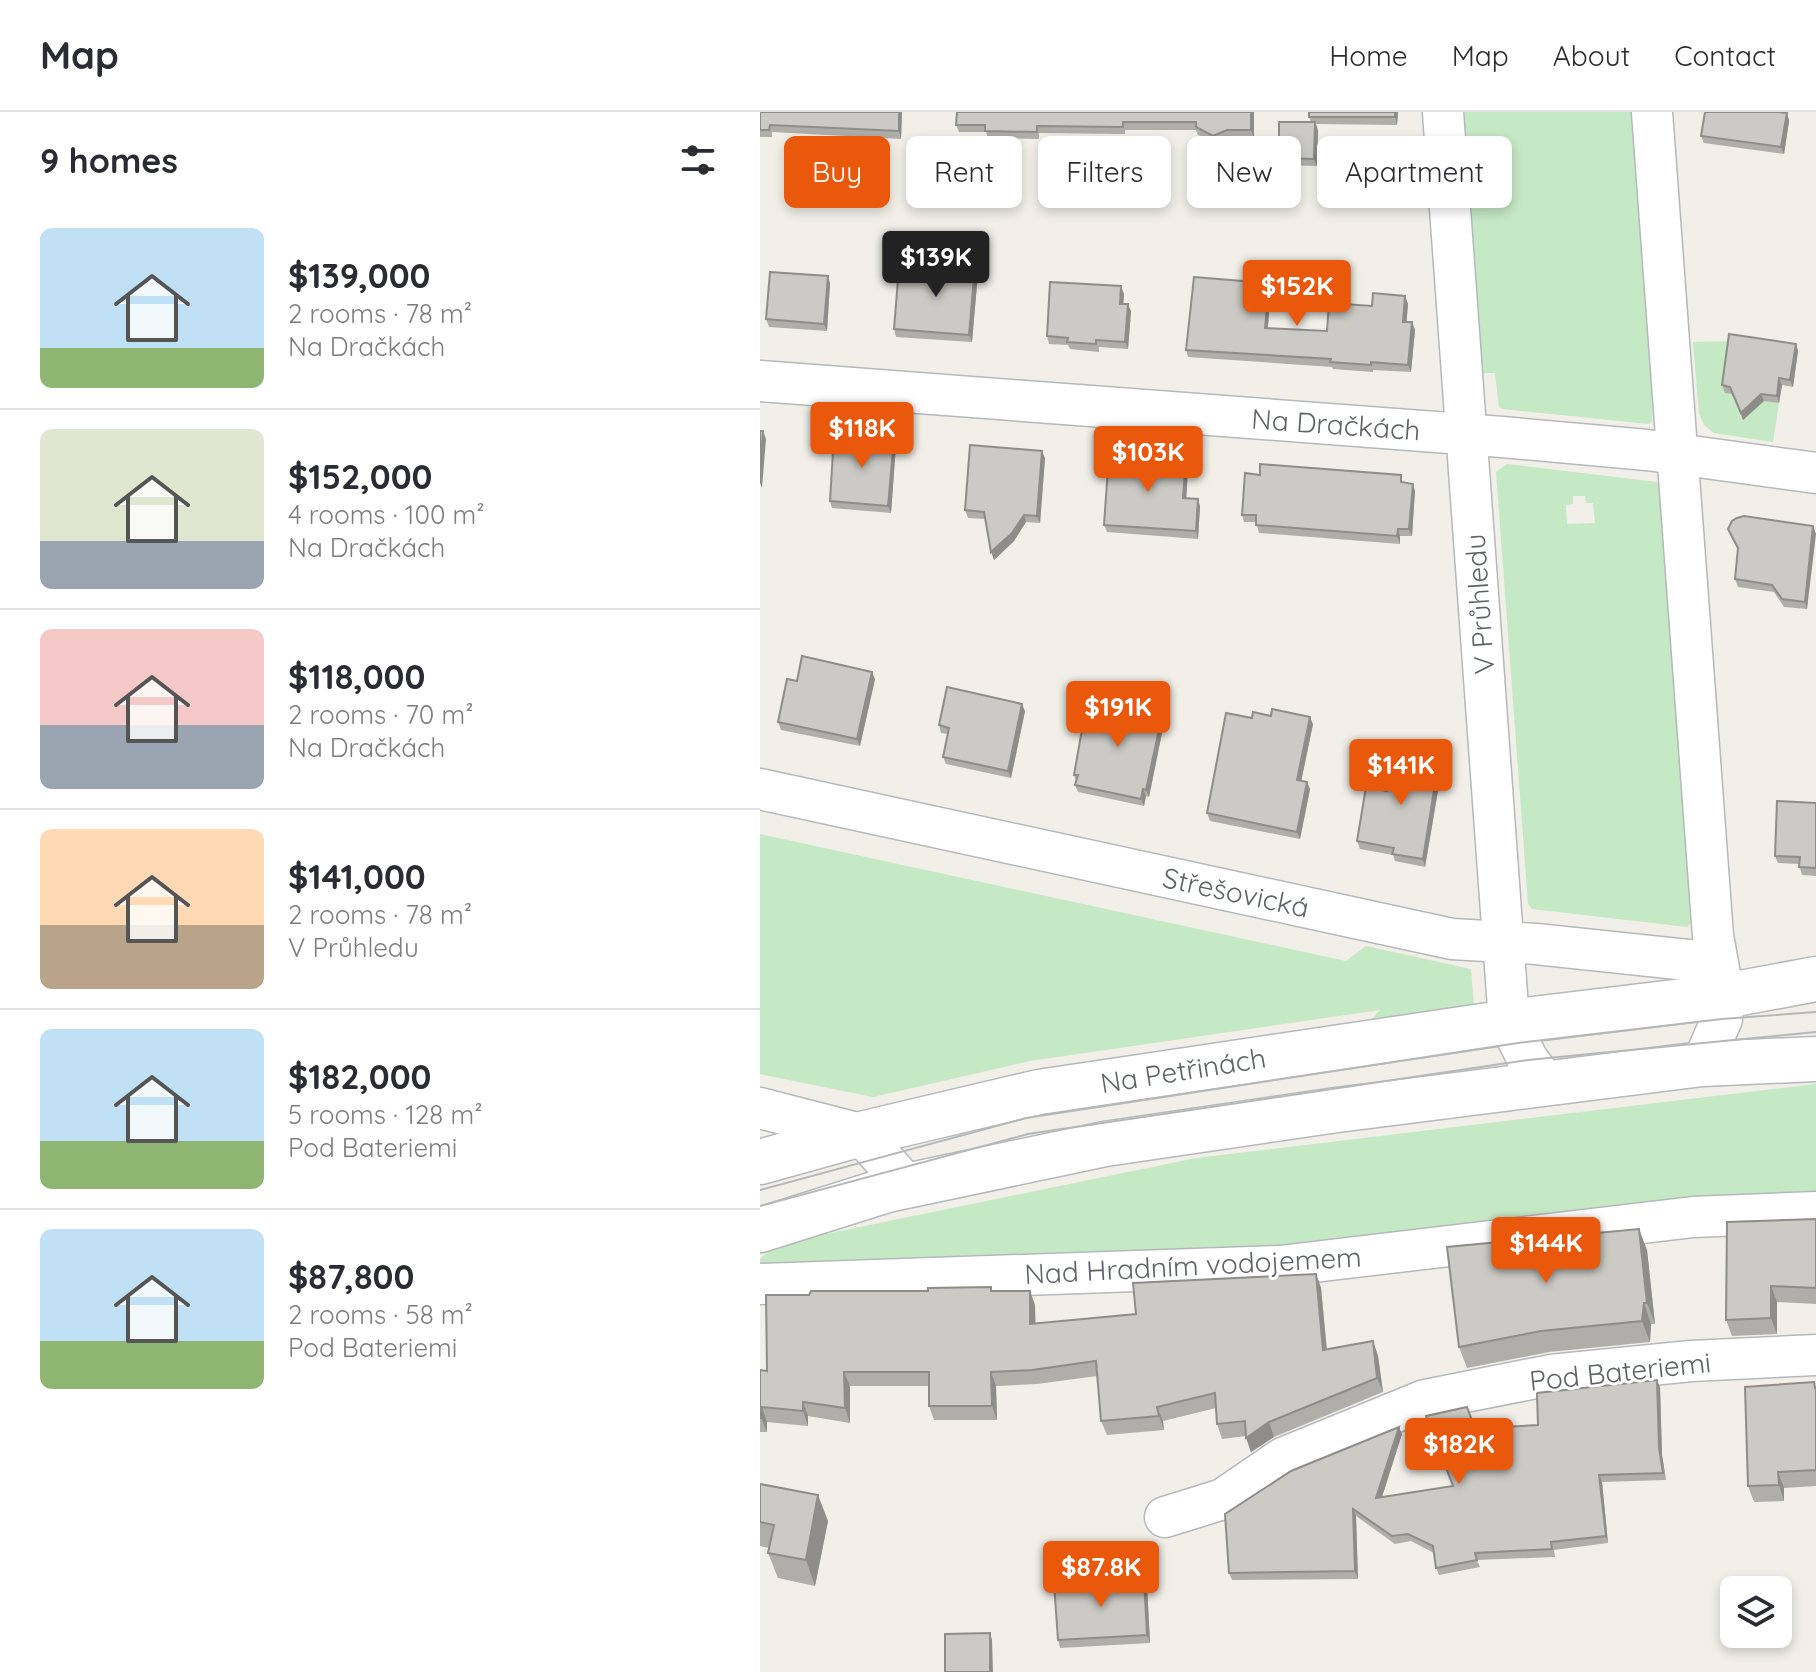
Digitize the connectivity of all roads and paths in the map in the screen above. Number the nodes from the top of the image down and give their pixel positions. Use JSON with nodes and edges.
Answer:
{"nodes":[{"id":1,"x":1443,"y":112,"type":"edge"},
{"id":2,"x":1652,"y":112,"type":"edge"},
{"id":3,"x":760,"y":381,"type":"edge"},
{"id":4,"x":1467,"y":435,"type":"junction"},
{"id":5,"x":1676,"y":454,"type":"junction"},
{"id":6,"x":1816,"y":473,"type":"edge"},
{"id":7,"x":760,"y":789,"type":"edge"},
{"id":8,"x":1504,"y":944,"type":"junction"},
{"id":9,"x":1720,"y":979,"type":"junction"},
{"id":10,"x":1816,"y":979,"type":"edge"},
{"id":11,"x":1509,"y":1022,"type":"junction"},
{"id":12,"x":1816,"y":1059,"type":"edge"},
{"id":13,"x":1702,"y":1064,"type":"junction"},
{"id":14,"x":1547,"y":1085,"type":"junction"},
{"id":15,"x":760,"y":1108,"type":"edge"},
{"id":16,"x":861,"y":1134,"type":"junction"},
{"id":17,"x":760,"y":1162,"type":"edge"},
{"id":18,"x":907,"y":1186,"type":"junction"},
{"id":19,"x":1816,"y":1212,"type":"edge"},
{"id":20,"x":760,"y":1230,"type":"edge"},
{"id":21,"x":760,"y":1284,"type":"edge"},
{"id":22,"x":1816,"y":1355,"type":"edge"},
{"id":23,"x":1165,"y":1517,"type":"dead end"}],
"edges":[{"from":1,"to":4,"type":"street","name":"V Průhledu"},
{"from":2,"to":5,"type":"street"},
{"from":3,"to":4,"type":"street","name":"Na Dračkách"},
{"from":4,"to":5,"type":"street","name":"Na Dračkách"},
{"from":4,"to":8,"type":"street","name":"V Průhledu"},
{"from":5,"to":6,"type":"street","name":"Na Dračkách"},
{"from":5,"to":9,"type":"street"},
{"from":7,"to":8,"type":"street","name":"Střešovická"},
{"from":8,"to":9,"type":"street","name":"Střešovická"},
{"from":8,"to":11,"type":"street","name":"V Průhledu"},
{"from":9,"to":10,"type":"street","name":"Střešovická"},
{"from":9,"to":11,"type":"street","name":"Střešovická"},
{"from":9,"to":13,"type":"street"},
{"from":11,"to":14,"type":"street","name":"V Průhledu"},
{"from":11,"to":16,"type":"street","name":"Na Petřinách"},
{"from":12,"to":13,"type":"street"},
{"from":13,"to":14,"type":"street"},
{"from":14,"to":18,"type":"street"},
{"from":15,"to":16,"type":"street"},
{"from":16,"to":17,"type":"street","name":"Na Petřinách"},
{"from":16,"to":18,"type":"street"},
{"from":18,"to":20,"type":"street"},
{"from":19,"to":21,"type":"street","name":"Nad Hradním vodojemem"},
{"from":22,"to":23,"type":"street","name":"Pod Bateriemi"}]}
